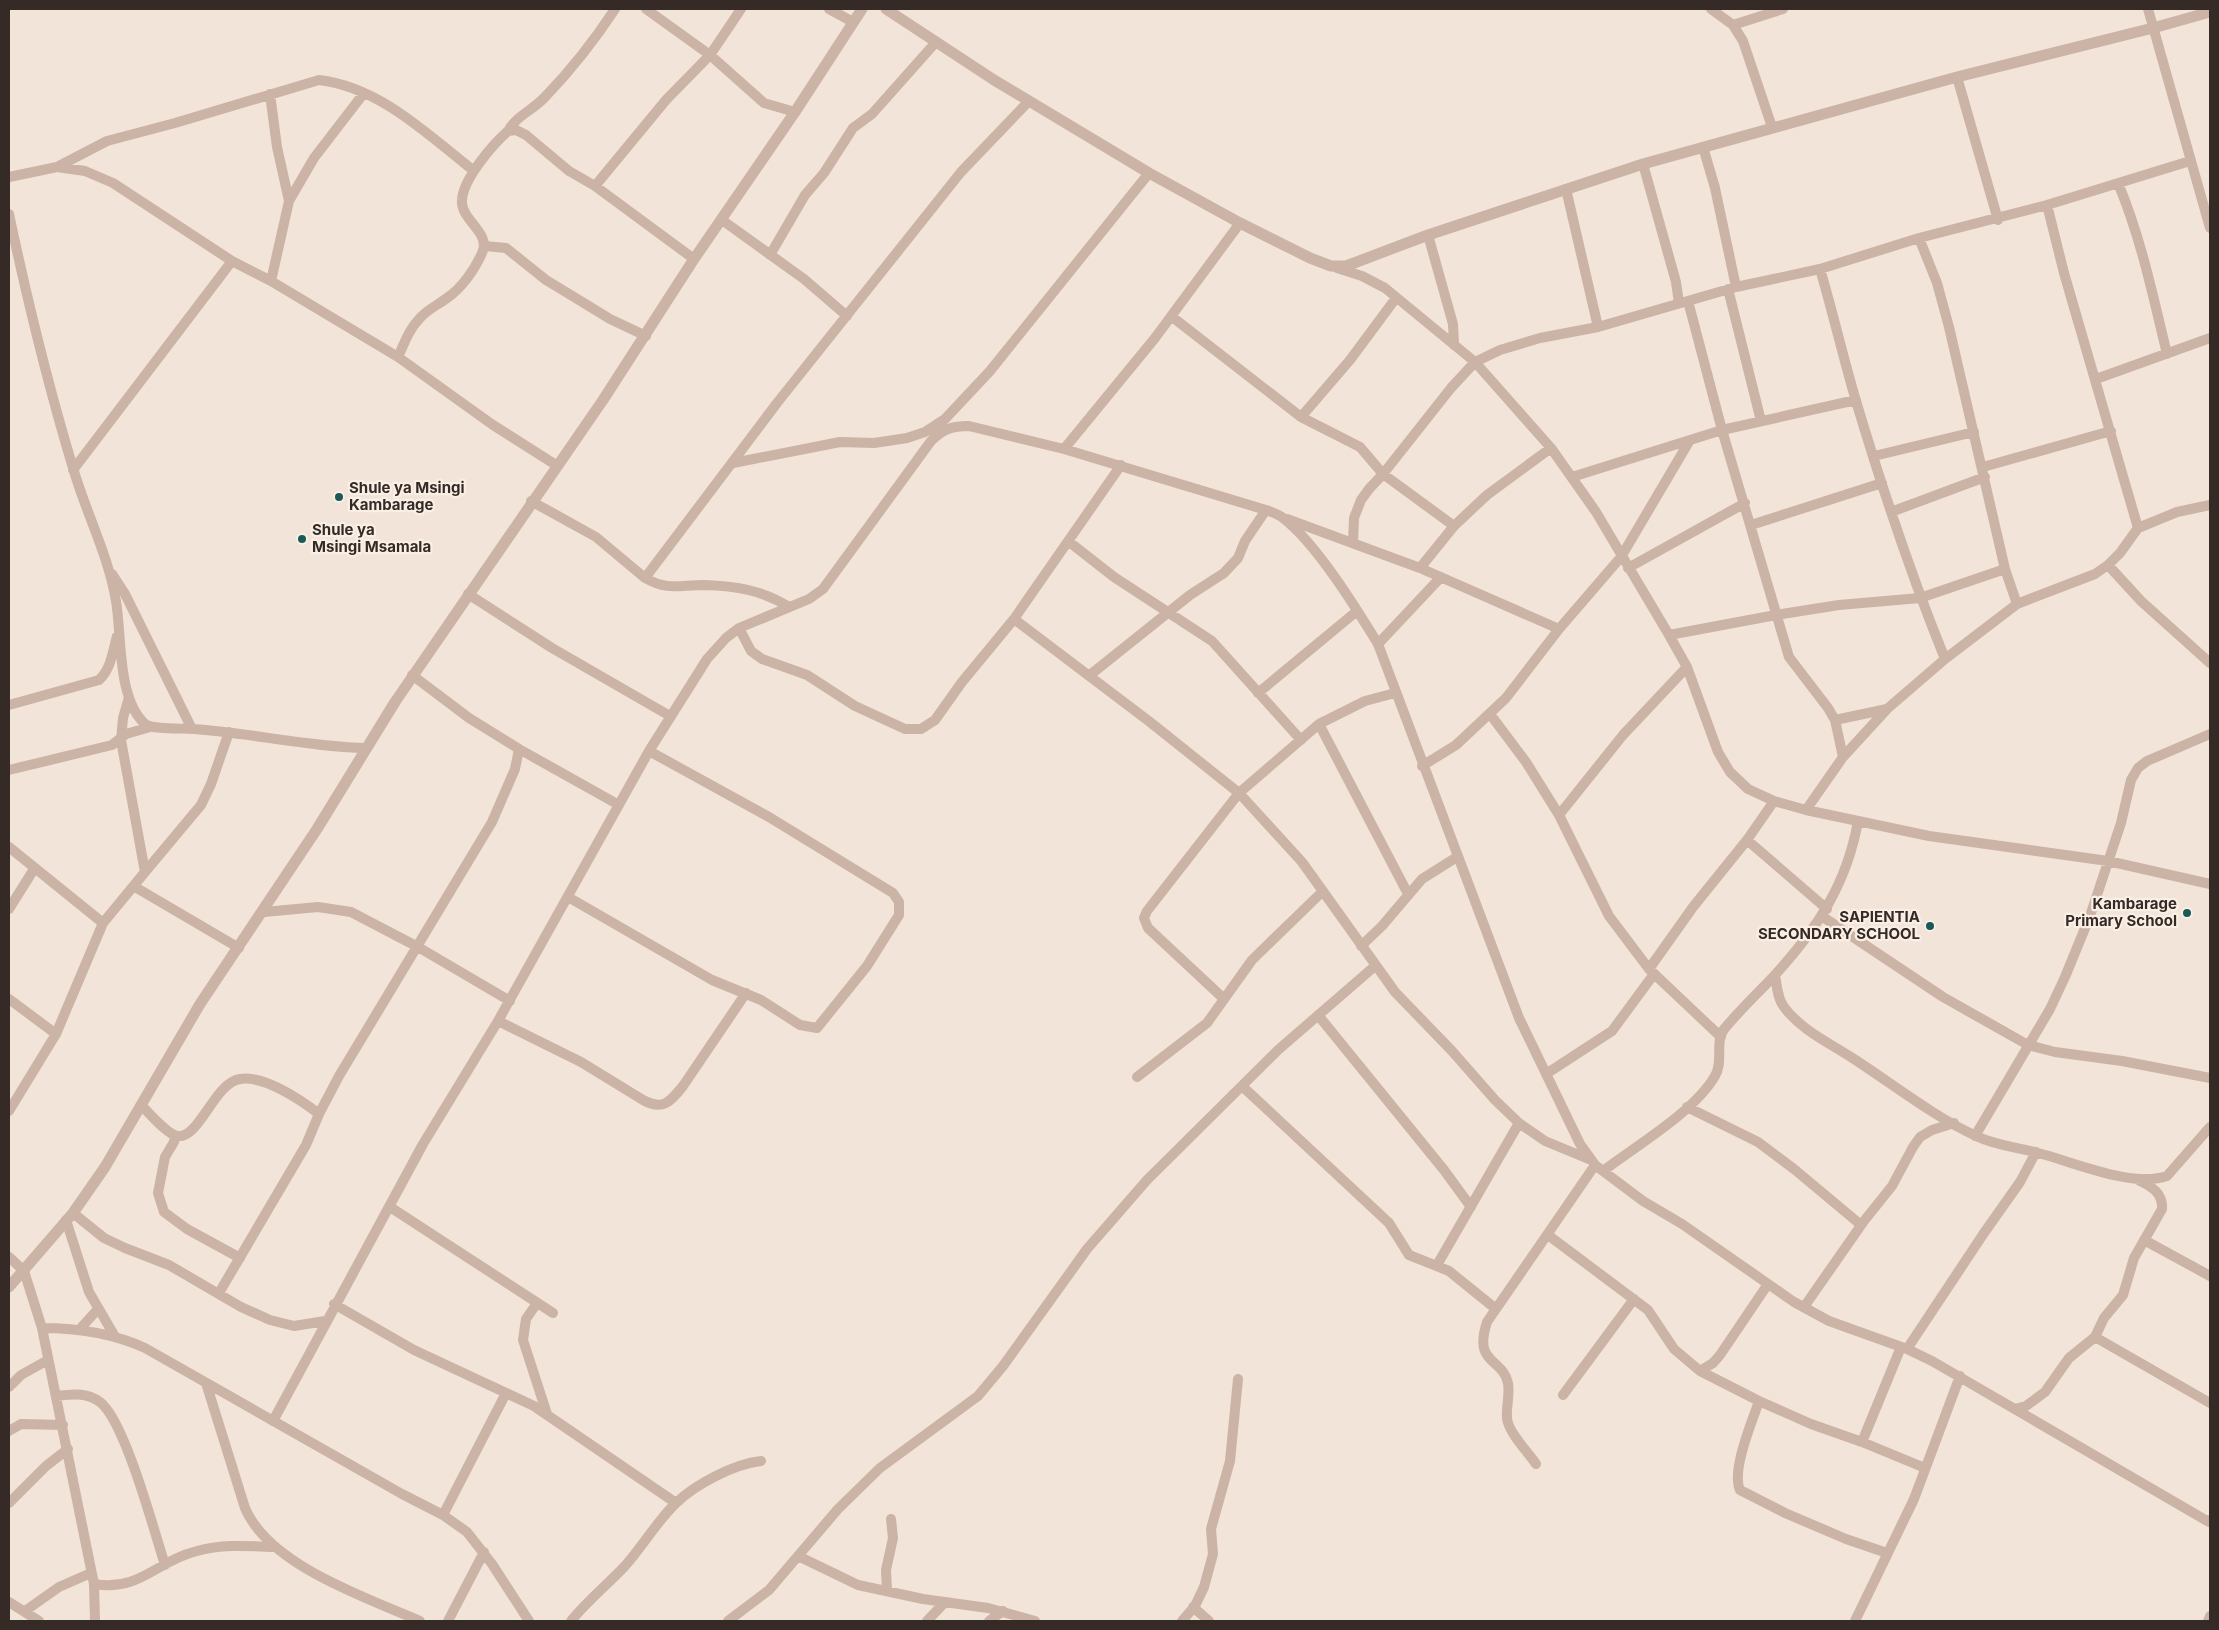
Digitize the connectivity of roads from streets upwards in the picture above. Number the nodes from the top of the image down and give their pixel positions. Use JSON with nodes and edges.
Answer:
{"nodes":[{"id":1,"x":615,"y":9,"type":"edge"},
{"id":2,"x":646,"y":9,"type":"edge"},
{"id":3,"x":741,"y":9,"type":"edge"},
{"id":4,"x":829,"y":9,"type":"edge"},
{"id":5,"x":862,"y":9,"type":"edge"},
{"id":6,"x":886,"y":9,"type":"edge"},
{"id":7,"x":1711,"y":9,"type":"edge"},
{"id":8,"x":1784,"y":9,"type":"edge"},
{"id":9,"x":2148,"y":9,"type":"edge"},
{"id":10,"x":2210,"y":12,"type":"edge"},
{"id":11,"x":853,"y":22,"type":"junction"},
{"id":12,"x":1733,"y":25,"type":"junction"},
{"id":13,"x":2153,"y":28,"type":"junction"},
{"id":14,"x":936,"y":42,"type":"junction"},
{"id":15,"x":710,"y":55,"type":"junction"},
{"id":16,"x":1957,"y":77,"type":"junction"},
{"id":17,"x":364,"y":93,"type":"junction"},
{"id":18,"x":270,"y":94,"type":"junction"},
{"id":19,"x":1028,"y":102,"type":"junction"},
{"id":20,"x":795,"y":112,"type":"junction"},
{"id":21,"x":1772,"y":127,"type":"junction"},
{"id":22,"x":508,"y":131,"type":"junction"},
{"id":23,"x":1703,"y":147,"type":"junction"},
{"id":24,"x":2190,"y":161,"type":"junction"},
{"id":25,"x":1643,"y":164,"type":"junction"},
{"id":26,"x":57,"y":167,"type":"junction"},
{"id":27,"x":474,"y":171,"type":"junction"},
{"id":28,"x":1149,"y":173,"type":"junction"},
{"id":29,"x":9,"y":177,"type":"edge"},
{"id":30,"x":2118,"y":183,"type":"junction"},
{"id":31,"x":595,"y":186,"type":"junction"},
{"id":32,"x":1566,"y":189,"type":"junction"},
{"id":33,"x":288,"y":201,"type":"junction"},
{"id":34,"x":2047,"y":205,"type":"junction"},
{"id":35,"x":9,"y":214,"type":"edge"},
{"id":36,"x":722,"y":220,"type":"junction"},
{"id":37,"x":1998,"y":220,"type":"junction"},
{"id":38,"x":1240,"y":223,"type":"junction"},
{"id":39,"x":2210,"y":228,"type":"edge"},
{"id":40,"x":1428,"y":235,"type":"junction"},
{"id":41,"x":1919,"y":238,"type":"junction"},
{"id":42,"x":485,"y":246,"type":"junction"},
{"id":43,"x":770,"y":255,"type":"junction"},
{"id":44,"x":14,"y":259,"type":"edge"},
{"id":45,"x":694,"y":259,"type":"junction"},
{"id":46,"x":232,"y":261,"type":"junction"},
{"id":47,"x":1331,"y":266,"type":"junction"},
{"id":48,"x":1820,"y":269,"type":"junction"},
{"id":49,"x":271,"y":281,"type":"junction"},
{"id":50,"x":1732,"y":288,"type":"junction"},
{"id":51,"x":1396,"y":298,"type":"junction"},
{"id":52,"x":1684,"y":302,"type":"junction"},
{"id":53,"x":847,"y":316,"type":"junction"},
{"id":54,"x":1171,"y":316,"type":"junction"},
{"id":55,"x":1598,"y":327,"type":"junction"},
{"id":56,"x":646,"y":336,"type":"junction"},
{"id":57,"x":2210,"y":338,"type":"edge"},
{"id":58,"x":1454,"y":345,"type":"junction"},
{"id":59,"x":2166,"y":354,"type":"junction"},
{"id":60,"x":398,"y":357,"type":"junction"},
{"id":61,"x":1475,"y":362,"type":"junction"},
{"id":62,"x":2096,"y":379,"type":"junction"},
{"id":63,"x":1856,"y":400,"type":"junction"},
{"id":64,"x":1301,"y":417,"type":"junction"},
{"id":65,"x":1761,"y":421,"type":"junction"},
{"id":66,"x":1722,"y":430,"type":"junction"},
{"id":67,"x":2111,"y":431,"type":"junction"},
{"id":68,"x":1974,"y":432,"type":"junction"},
{"id":69,"x":1690,"y":440,"type":"junction"},
{"id":70,"x":1064,"y":448,"type":"junction"},
{"id":71,"x":1551,"y":448,"type":"junction"},
{"id":72,"x":1874,"y":456,"type":"junction"},
{"id":73,"x":733,"y":463,"type":"junction"},
{"id":74,"x":556,"y":465,"type":"junction"},
{"id":75,"x":1120,"y":465,"type":"junction"},
{"id":76,"x":73,"y":470,"type":"junction"},
{"id":77,"x":1984,"y":472,"type":"junction"},
{"id":78,"x":1383,"y":474,"type":"junction"},
{"id":79,"x":1572,"y":477,"type":"junction"},
{"id":80,"x":1882,"y":483,"type":"junction"},
{"id":81,"x":531,"y":501,"type":"junction"},
{"id":82,"x":1745,"y":503,"type":"junction"},
{"id":83,"x":2210,"y":505,"type":"edge"},
{"id":84,"x":1266,"y":510,"type":"junction"},
{"id":85,"x":1891,"y":512,"type":"junction"},
{"id":86,"x":1282,"y":517,"type":"junction"},
{"id":87,"x":1751,"y":524,"type":"junction"},
{"id":88,"x":1454,"y":526,"type":"junction"},
{"id":89,"x":2138,"y":528,"type":"junction"},
{"id":90,"x":1068,"y":542,"type":"junction"},
{"id":91,"x":1353,"y":543,"type":"junction"},
{"id":92,"x":1621,"y":557,"type":"junction"},
{"id":93,"x":2108,"y":566,"type":"junction"},
{"id":94,"x":1420,"y":568,"type":"junction"},
{"id":95,"x":1628,"y":568,"type":"junction"},
{"id":96,"x":2005,"y":568,"type":"junction"},
{"id":97,"x":109,"y":571,"type":"junction"},
{"id":98,"x":1441,"y":576,"type":"junction"},
{"id":99,"x":645,"y":578,"type":"junction"},
{"id":100,"x":468,"y":594,"type":"junction"},
{"id":101,"x":1920,"y":598,"type":"junction"},
{"id":102,"x":2018,"y":604,"type":"junction"},
{"id":103,"x":789,"y":607,"type":"junction"},
{"id":104,"x":1357,"y":611,"type":"junction"},
{"id":105,"x":1168,"y":612,"type":"junction"},
{"id":106,"x":1776,"y":615,"type":"junction"},
{"id":107,"x":1014,"y":619,"type":"junction"},
{"id":108,"x":739,"y":628,"type":"junction"},
{"id":109,"x":1559,"y":629,"type":"junction"},
{"id":110,"x":119,"y":630,"type":"junction"},
{"id":111,"x":1669,"y":635,"type":"junction"},
{"id":112,"x":1378,"y":644,"type":"junction"},
{"id":113,"x":1945,"y":659,"type":"junction"},
{"id":114,"x":2210,"y":663,"type":"edge"},
{"id":115,"x":1686,"y":668,"type":"junction"},
{"id":116,"x":412,"y":675,"type":"junction"},
{"id":117,"x":1090,"y":675,"type":"junction"},
{"id":118,"x":1258,"y":693,"type":"junction"},
{"id":119,"x":1395,"y":693,"type":"junction"},
{"id":120,"x":129,"y":698,"type":"junction"},
{"id":121,"x":9,"y":705,"type":"edge"},
{"id":122,"x":1887,"y":709,"type":"junction"},
{"id":123,"x":1490,"y":714,"type":"junction"},
{"id":124,"x":670,"y":716,"type":"junction"},
{"id":125,"x":1835,"y":720,"type":"junction"},
{"id":126,"x":1319,"y":724,"type":"junction"},
{"id":127,"x":150,"y":727,"type":"junction"},
{"id":128,"x":192,"y":729,"type":"junction"},
{"id":129,"x":229,"y":732,"type":"junction"},
{"id":130,"x":2210,"y":734,"type":"edge"},
{"id":131,"x":121,"y":740,"type":"junction"},
{"id":132,"x":1300,"y":740,"type":"junction"},
{"id":133,"x":367,"y":748,"type":"junction"},
{"id":134,"x":518,"y":749,"type":"junction"},
{"id":135,"x":649,"y":751,"type":"junction"},
{"id":136,"x":1843,"y":757,"type":"junction"},
{"id":137,"x":1422,"y":766,"type":"junction"},
{"id":138,"x":9,"y":770,"type":"edge"},
{"id":139,"x":1239,"y":794,"type":"junction"},
{"id":140,"x":1774,"y":801,"type":"junction"},
{"id":141,"x":619,"y":805,"type":"junction"},
{"id":142,"x":1806,"y":810,"type":"junction"},
{"id":143,"x":1559,"y":815,"type":"junction"},
{"id":144,"x":1858,"y":821,"type":"junction"},
{"id":145,"x":1747,"y":840,"type":"junction"},
{"id":146,"x":9,"y":847,"type":"edge"},
{"id":147,"x":1457,"y":857,"type":"junction"},
{"id":148,"x":2108,"y":861,"type":"junction"},
{"id":149,"x":34,"y":868,"type":"junction"},
{"id":150,"x":145,"y":872,"type":"junction"},
{"id":151,"x":2210,"y":884,"type":"edge"},
{"id":152,"x":135,"y":887,"type":"junction"},
{"id":153,"x":1322,"y":892,"type":"junction"},
{"id":154,"x":1408,"y":894,"type":"junction"},
{"id":155,"x":568,"y":896,"type":"junction"},
{"id":156,"x":9,"y":909,"type":"edge"},
{"id":157,"x":264,"y":912,"type":"junction"},
{"id":158,"x":1825,"y":913,"type":"junction"},
{"id":159,"x":103,"y":923,"type":"junction"},
{"id":160,"x":1361,"y":946,"type":"junction"},
{"id":161,"x":418,"y":947,"type":"junction"},
{"id":162,"x":239,"y":948,"type":"junction"},
{"id":163,"x":1375,"y":966,"type":"junction"},
{"id":164,"x":1651,"y":972,"type":"junction"},
{"id":165,"x":1776,"y":975,"type":"junction"},
{"id":166,"x":746,"y":993,"type":"junction"},
{"id":167,"x":1223,"y":998,"type":"junction"},
{"id":168,"x":9,"y":999,"type":"edge"},
{"id":169,"x":510,"y":1001,"type":"junction"},
{"id":170,"x":1318,"y":1015,"type":"junction"},
{"id":171,"x":498,"y":1021,"type":"junction"},
{"id":172,"x":56,"y":1034,"type":"junction"},
{"id":173,"x":1721,"y":1037,"type":"junction"},
{"id":174,"x":2028,"y":1045,"type":"junction"},
{"id":175,"x":1546,"y":1074,"type":"junction"},
{"id":176,"x":1138,"y":1077,"type":"dead end"},
{"id":177,"x":2210,"y":1078,"type":"edge"},
{"id":178,"x":1242,"y":1086,"type":"junction"},
{"id":179,"x":142,"y":1106,"type":"junction"},
{"id":180,"x":1687,"y":1107,"type":"junction"},
{"id":181,"x":9,"y":1111,"type":"edge"},
{"id":182,"x":319,"y":1114,"type":"junction"},
{"id":183,"x":1519,"y":1123,"type":"junction"},
{"id":184,"x":1954,"y":1123,"type":"junction"},
{"id":185,"x":2210,"y":1127,"type":"edge"},
{"id":186,"x":174,"y":1135,"type":"junction"},
{"id":187,"x":1975,"y":1136,"type":"junction"},
{"id":188,"x":2036,"y":1152,"type":"junction"},
{"id":189,"x":1597,"y":1166,"type":"junction"},
{"id":190,"x":2168,"y":1176,"type":"junction"},
{"id":191,"x":2132,"y":1178,"type":"junction"},
{"id":192,"x":2163,"y":1200,"type":"junction"},
{"id":193,"x":390,"y":1207,"type":"junction"},
{"id":194,"x":1471,"y":1208,"type":"junction"},
{"id":195,"x":70,"y":1217,"type":"junction"},
{"id":196,"x":1861,"y":1225,"type":"junction"},
{"id":197,"x":1548,"y":1235,"type":"junction"},
{"id":198,"x":2144,"y":1240,"type":"junction"},
{"id":199,"x":9,"y":1257,"type":"edge"},
{"id":200,"x":240,"y":1258,"type":"junction"},
{"id":201,"x":1437,"y":1265,"type":"junction"},
{"id":202,"x":24,"y":1271,"type":"junction"},
{"id":203,"x":2210,"y":1276,"type":"edge"},
{"id":204,"x":1768,"y":1284,"type":"junction"},
{"id":205,"x":9,"y":1287,"type":"edge"},
{"id":206,"x":218,"y":1293,"type":"junction"},
{"id":207,"x":1634,"y":1299,"type":"junction"},
{"id":208,"x":537,"y":1303,"type":"junction"},
{"id":209,"x":334,"y":1304,"type":"junction"},
{"id":210,"x":1804,"y":1307,"type":"junction"},
{"id":211,"x":98,"y":1308,"type":"junction"},
{"id":212,"x":1496,"y":1309,"type":"junction"},
{"id":213,"x":553,"y":1313,"type":"dead end"},
{"id":214,"x":325,"y":1321,"type":"junction"},
{"id":215,"x":42,"y":1328,"type":"junction"},
{"id":216,"x":79,"y":1330,"type":"junction"},
{"id":217,"x":114,"y":1336,"type":"junction"},
{"id":218,"x":2095,"y":1337,"type":"junction"},
{"id":219,"x":1904,"y":1348,"type":"junction"},
{"id":220,"x":48,"y":1360,"type":"junction"},
{"id":221,"x":1700,"y":1371,"type":"junction"},
{"id":222,"x":1960,"y":1376,"type":"junction"},
{"id":223,"x":1238,"y":1379,"type":"dead end"},
{"id":224,"x":206,"y":1383,"type":"junction"},
{"id":225,"x":9,"y":1386,"type":"edge"},
{"id":226,"x":506,"y":1394,"type":"junction"},
{"id":227,"x":1562,"y":1395,"type":"dead end"},
{"id":228,"x":56,"y":1396,"type":"junction"},
{"id":229,"x":1759,"y":1401,"type":"junction"},
{"id":230,"x":2210,"y":1403,"type":"edge"},
{"id":231,"x":2015,"y":1409,"type":"junction"},
{"id":232,"x":546,"y":1414,"type":"junction"},
{"id":233,"x":272,"y":1421,"type":"junction"},
{"id":234,"x":62,"y":1425,"type":"junction"},
{"id":235,"x":9,"y":1431,"type":"edge"},
{"id":236,"x":1862,"y":1442,"type":"junction"},
{"id":237,"x":68,"y":1448,"type":"junction"},
{"id":238,"x":761,"y":1460,"type":"dead end"},
{"id":239,"x":1536,"y":1464,"type":"dead end"},
{"id":240,"x":1925,"y":1468,"type":"junction"},
{"id":241,"x":9,"y":1503,"type":"edge"},
{"id":242,"x":676,"y":1503,"type":"junction"},
{"id":243,"x":443,"y":1515,"type":"junction"},
{"id":244,"x":891,"y":1519,"type":"dead end"},
{"id":245,"x":2210,"y":1521,"type":"edge"},
{"id":246,"x":273,"y":1547,"type":"junction"},
{"id":247,"x":484,"y":1552,"type":"junction"},
{"id":248,"x":1887,"y":1554,"type":"junction"},
{"id":249,"x":798,"y":1556,"type":"junction"},
{"id":250,"x":165,"y":1565,"type":"junction"},
{"id":251,"x":91,"y":1572,"type":"junction"},
{"id":252,"x":94,"y":1584,"type":"junction"},
{"id":253,"x":887,"y":1590,"type":"junction"},
{"id":254,"x":9,"y":1602,"type":"edge"},
{"id":255,"x":945,"y":1602,"type":"junction"},
{"id":256,"x":1193,"y":1607,"type":"junction"},
{"id":257,"x":24,"y":1611,"type":"junction"},
{"id":258,"x":1003,"y":1611,"type":"junction"},
{"id":259,"x":2210,"y":1616,"type":"edge"},
{"id":260,"x":40,"y":1621,"type":"edge"},
{"id":261,"x":95,"y":1621,"type":"edge"},
{"id":262,"x":420,"y":1621,"type":"edge"},
{"id":263,"x":448,"y":1621,"type":"edge"},
{"id":264,"x":529,"y":1621,"type":"edge"},
{"id":265,"x":571,"y":1621,"type":"edge"},
{"id":266,"x":728,"y":1621,"type":"edge"},
{"id":267,"x":927,"y":1621,"type":"edge"},
{"id":268,"x":990,"y":1621,"type":"edge"},
{"id":269,"x":1035,"y":1621,"type":"edge"},
{"id":270,"x":1182,"y":1621,"type":"edge"},
{"id":271,"x":1209,"y":1621,"type":"edge"},
{"id":272,"x":1856,"y":1621,"type":"edge"},
{"id":273,"x":2208,"y":1621,"type":"edge"}],
"edges":[{"from":1,"to":22,"type":"street"},
{"from":2,"to":15,"type":"street"},
{"from":3,"to":15,"type":"street"},
{"from":4,"to":11,"type":"street"},
{"from":5,"to":11,"type":"street"},
{"from":6,"to":14,"type":"street"},
{"from":7,"to":12,"type":"street"},
{"from":8,"to":12,"type":"street"},
{"from":9,"to":13,"type":"street"},
{"from":10,"to":13,"type":"street"},
{"from":11,"to":20,"type":"street"},
{"from":12,"to":21,"type":"street"},
{"from":13,"to":16,"type":"street"},
{"from":13,"to":24,"type":"street"},
{"from":14,"to":19,"type":"street"},
{"from":14,"to":43,"type":"street"},
{"from":15,"to":20,"type":"street"},
{"from":15,"to":31,"type":"street"},
{"from":16,"to":21,"type":"street"},
{"from":16,"to":37,"type":"street"},
{"from":17,"to":18,"type":"street"},
{"from":17,"to":27,"type":"street"},
{"from":17,"to":33,"type":"street"},
{"from":18,"to":26,"type":"street"},
{"from":18,"to":33,"type":"street"},
{"from":19,"to":28,"type":"street"},
{"from":19,"to":53,"type":"street"},
{"from":20,"to":36,"type":"street"},
{"from":21,"to":23,"type":"street"},
{"from":22,"to":27,"type":"street"},
{"from":22,"to":31,"type":"street"},
{"from":23,"to":25,"type":"street"},
{"from":23,"to":50,"type":"street"},
{"from":24,"to":30,"type":"street"},
{"from":24,"to":39,"type":"street"},
{"from":25,"to":32,"type":"street"},
{"from":25,"to":52,"type":"street"},
{"from":26,"to":29,"type":"street"},
{"from":26,"to":46,"type":"street"},
{"from":27,"to":42,"type":"street"},
{"from":28,"to":38,"type":"street"},
{"from":28,"to":73,"type":"street"},
{"from":30,"to":34,"type":"street"},
{"from":30,"to":59,"type":"street"},
{"from":31,"to":45,"type":"street"},
{"from":32,"to":40,"type":"street"},
{"from":32,"to":55,"type":"street"},
{"from":33,"to":49,"type":"street"},
{"from":34,"to":37,"type":"street"},
{"from":34,"to":62,"type":"street"},
{"from":35,"to":44,"type":"street"},
{"from":36,"to":43,"type":"street"},
{"from":36,"to":45,"type":"street"},
{"from":37,"to":41,"type":"street"},
{"from":38,"to":47,"type":"street"},
{"from":38,"to":54,"type":"street"},
{"from":40,"to":47,"type":"street"},
{"from":40,"to":58,"type":"street"},
{"from":41,"to":48,"type":"street"},
{"from":41,"to":68,"type":"street"},
{"from":42,"to":56,"type":"street"},
{"from":42,"to":60,"type":"street"},
{"from":43,"to":53,"type":"street"},
{"from":44,"to":76,"type":"street"},
{"from":45,"to":56,"type":"street"},
{"from":46,"to":49,"type":"street"},
{"from":46,"to":76,"type":"street"},
{"from":47,"to":51,"type":"street"},
{"from":48,"to":50,"type":"street"},
{"from":48,"to":63,"type":"street"},
{"from":49,"to":60,"type":"street"},
{"from":50,"to":52,"type":"street"},
{"from":50,"to":65,"type":"street"},
{"from":51,"to":58,"type":"street"},
{"from":51,"to":64,"type":"street"},
{"from":52,"to":55,"type":"street"},
{"from":52,"to":66,"type":"street"},
{"from":53,"to":73,"type":"street"},
{"from":54,"to":64,"type":"street"},
{"from":54,"to":70,"type":"street"},
{"from":55,"to":61,"type":"street"},
{"from":56,"to":74,"type":"street"},
{"from":57,"to":59,"type":"street"},
{"from":58,"to":61,"type":"street"},
{"from":59,"to":62,"type":"street"},
{"from":60,"to":74,"type":"street"},
{"from":61,"to":71,"type":"street"},
{"from":61,"to":78,"type":"street"},
{"from":62,"to":67,"type":"street"},
{"from":63,"to":65,"type":"street"},
{"from":63,"to":72,"type":"street"},
{"from":64,"to":78,"type":"street"},
{"from":65,"to":66,"type":"street"},
{"from":66,"to":69,"type":"street"},
{"from":66,"to":82,"type":"street"},
{"from":67,"to":77,"type":"street"},
{"from":67,"to":89,"type":"street"},
{"from":68,"to":72,"type":"street"},
{"from":68,"to":77,"type":"street"},
{"from":69,"to":79,"type":"street"},
{"from":69,"to":92,"type":"street"},
{"from":70,"to":75,"type":"street"},
{"from":70,"to":103,"type":"street"},
{"from":71,"to":79,"type":"street"},
{"from":71,"to":88,"type":"street"},
{"from":72,"to":80,"type":"street"},
{"from":73,"to":99,"type":"street"},
{"from":74,"to":81,"type":"street"},
{"from":75,"to":84,"type":"street"},
{"from":75,"to":90,"type":"street"},
{"from":76,"to":97,"type":"street"},
{"from":77,"to":85,"type":"street"},
{"from":77,"to":96,"type":"street"},
{"from":78,"to":88,"type":"street"},
{"from":78,"to":91,"type":"street"},
{"from":79,"to":92,"type":"street"},
{"from":80,"to":85,"type":"street"},
{"from":80,"to":87,"type":"street"},
{"from":81,"to":99,"type":"street"},
{"from":81,"to":100,"type":"street"},
{"from":82,"to":87,"type":"street"},
{"from":82,"to":95,"type":"street"},
{"from":83,"to":89,"type":"street"},
{"from":84,"to":86,"type":"street"},
{"from":84,"to":105,"type":"street"},
{"from":85,"to":101,"type":"street"},
{"from":86,"to":91,"type":"street"},
{"from":86,"to":104,"type":"street"},
{"from":87,"to":106,"type":"street"},
{"from":88,"to":94,"type":"street"},
{"from":89,"to":93,"type":"street"},
{"from":90,"to":105,"type":"street"},
{"from":90,"to":107,"type":"street"},
{"from":91,"to":94,"type":"street"},
{"from":92,"to":95,"type":"street"},
{"from":92,"to":109,"type":"street"},
{"from":93,"to":102,"type":"street"},
{"from":93,"to":114,"type":"street"},
{"from":94,"to":98,"type":"street"},
{"from":95,"to":111,"type":"street"},
{"from":96,"to":101,"type":"street"},
{"from":96,"to":102,"type":"street"},
{"from":97,"to":110,"type":"street"},
{"from":97,"to":128,"type":"street"},
{"from":98,"to":109,"type":"street"},
{"from":98,"to":112,"type":"street"},
{"from":99,"to":103,"type":"street"},
{"from":100,"to":116,"type":"street"},
{"from":100,"to":124,"type":"street"},
{"from":101,"to":106,"type":"street"},
{"from":101,"to":113,"type":"street"},
{"from":102,"to":113,"type":"street"},
{"from":103,"to":108,"type":"street"},
{"from":104,"to":112,"type":"street"},
{"from":104,"to":118,"type":"street"},
{"from":105,"to":117,"type":"street"},
{"from":105,"to":118,"type":"street"},
{"from":106,"to":111,"type":"street"},
{"from":106,"to":125,"type":"street"},
{"from":107,"to":108,"type":"street"},
{"from":107,"to":117,"type":"street"},
{"from":108,"to":124,"type":"street"},
{"from":109,"to":123,"type":"street"},
{"from":110,"to":120,"type":"street"},
{"from":110,"to":121,"type":"street"},
{"from":111,"to":115,"type":"street"},
{"from":112,"to":119,"type":"street"},
{"from":113,"to":122,"type":"street"},
{"from":115,"to":140,"type":"street"},
{"from":115,"to":143,"type":"street"},
{"from":116,"to":133,"type":"street"},
{"from":116,"to":134,"type":"street"},
{"from":117,"to":139,"type":"street"},
{"from":118,"to":132,"type":"street"},
{"from":119,"to":126,"type":"street"},
{"from":119,"to":137,"type":"street"},
{"from":120,"to":127,"type":"street"},
{"from":120,"to":131,"type":"street"},
{"from":122,"to":125,"type":"street"},
{"from":122,"to":136,"type":"street"},
{"from":123,"to":137,"type":"street"},
{"from":123,"to":143,"type":"street"},
{"from":124,"to":135,"type":"street"},
{"from":125,"to":136,"type":"street"},
{"from":126,"to":132,"type":"street"},
{"from":126,"to":154,"type":"street"},
{"from":127,"to":128,"type":"street"},
{"from":127,"to":131,"type":"street"},
{"from":128,"to":129,"type":"street"},
{"from":129,"to":133,"type":"street"},
{"from":129,"to":150,"type":"street"},
{"from":130,"to":148,"type":"street"},
{"from":131,"to":138,"type":"street"},
{"from":131,"to":150,"type":"street"},
{"from":132,"to":139,"type":"street"},
{"from":133,"to":157,"type":"street"},
{"from":134,"to":141,"type":"street"},
{"from":134,"to":161,"type":"street"},
{"from":135,"to":141,"type":"street"},
{"from":135,"to":166,"type":"street"},
{"from":136,"to":142,"type":"street"},
{"from":137,"to":147,"type":"street"},
{"from":139,"to":153,"type":"street"},
{"from":139,"to":167,"type":"street"},
{"from":140,"to":142,"type":"street"},
{"from":140,"to":145,"type":"street"},
{"from":141,"to":155,"type":"street"},
{"from":142,"to":144,"type":"street"},
{"from":143,"to":164,"type":"street"},
{"from":144,"to":148,"type":"street"},
{"from":144,"to":158,"type":"street"},
{"from":145,"to":158,"type":"street"},
{"from":145,"to":164,"type":"street"},
{"from":146,"to":149,"type":"street"},
{"from":147,"to":154,"type":"street"},
{"from":147,"to":175,"type":"street"},
{"from":148,"to":151,"type":"street"},
{"from":148,"to":174,"type":"street"},
{"from":149,"to":156,"type":"street"},
{"from":149,"to":159,"type":"street"},
{"from":150,"to":152,"type":"street"},
{"from":152,"to":159,"type":"street"},
{"from":152,"to":162,"type":"street"},
{"from":153,"to":160,"type":"street"},
{"from":153,"to":167,"type":"street"},
{"from":154,"to":160,"type":"street"},
{"from":155,"to":166,"type":"street"},
{"from":155,"to":169,"type":"street"},
{"from":157,"to":161,"type":"street"},
{"from":157,"to":162,"type":"street"},
{"from":158,"to":165,"type":"street"},
{"from":158,"to":174,"type":"street"},
{"from":159,"to":172,"type":"street"},
{"from":160,"to":163,"type":"street"},
{"from":161,"to":169,"type":"street"},
{"from":161,"to":182,"type":"street"},
{"from":162,"to":179,"type":"street"},
{"from":163,"to":170,"type":"street"},
{"from":163,"to":183,"type":"street"},
{"from":164,"to":173,"type":"street"},
{"from":164,"to":175,"type":"street"},
{"from":165,"to":173,"type":"street"},
{"from":165,"to":184,"type":"street"},
{"from":166,"to":171,"type":"street"},
{"from":167,"to":176,"type":"street"},
{"from":168,"to":172,"type":"street"},
{"from":169,"to":171,"type":"street"},
{"from":170,"to":178,"type":"street"},
{"from":170,"to":194,"type":"street"},
{"from":171,"to":193,"type":"street"},
{"from":172,"to":181,"type":"street"},
{"from":173,"to":180,"type":"street"},
{"from":174,"to":177,"type":"street"},
{"from":174,"to":187,"type":"street"},
{"from":175,"to":189,"type":"street"},
{"from":178,"to":201,"type":"street"},
{"from":178,"to":249,"type":"street"},
{"from":179,"to":186,"type":"street"},
{"from":179,"to":195,"type":"street"},
{"from":180,"to":189,"type":"street"},
{"from":180,"to":196,"type":"street"},
{"from":182,"to":186,"type":"street"},
{"from":182,"to":200,"type":"street"},
{"from":183,"to":189,"type":"street"},
{"from":183,"to":194,"type":"street"},
{"from":184,"to":187,"type":"street"},
{"from":184,"to":196,"type":"street"},
{"from":185,"to":190,"type":"street"},
{"from":186,"to":200,"type":"street"},
{"from":187,"to":188,"type":"street"},
{"from":188,"to":191,"type":"street"},
{"from":188,"to":219,"type":"street"},
{"from":189,"to":197,"type":"street"},
{"from":189,"to":204,"type":"street"},
{"from":190,"to":191,"type":"street"},
{"from":190,"to":192,"type":"street"},
{"from":191,"to":192,"type":"street"},
{"from":192,"to":198,"type":"street"},
{"from":193,"to":208,"type":"street"},
{"from":193,"to":209,"type":"street"},
{"from":194,"to":201,"type":"street"},
{"from":195,"to":202,"type":"street"},
{"from":195,"to":206,"type":"street"},
{"from":195,"to":211,"type":"street"},
{"from":196,"to":210,"type":"street"},
{"from":197,"to":207,"type":"street"},
{"from":197,"to":212,"type":"street"},
{"from":198,"to":203,"type":"street"},
{"from":198,"to":218,"type":"street"},
{"from":199,"to":202,"type":"street"},
{"from":200,"to":206,"type":"street"},
{"from":201,"to":212,"type":"street"},
{"from":202,"to":205,"type":"street"},
{"from":202,"to":215,"type":"street"},
{"from":204,"to":210,"type":"street"},
{"from":204,"to":221,"type":"street"},
{"from":206,"to":214,"type":"street"},
{"from":207,"to":221,"type":"street"},
{"from":207,"to":227,"type":"street"},
{"from":208,"to":213,"type":"street"},
{"from":208,"to":232,"type":"street"},
{"from":209,"to":214,"type":"street"},
{"from":209,"to":226,"type":"street"},
{"from":210,"to":219,"type":"street"},
{"from":211,"to":216,"type":"street"},
{"from":211,"to":217,"type":"street"},
{"from":212,"to":239,"type":"street"},
{"from":214,"to":233,"type":"street"},
{"from":215,"to":216,"type":"street"},
{"from":215,"to":220,"type":"street"},
{"from":216,"to":217,"type":"street"},
{"from":217,"to":224,"type":"street"},
{"from":218,"to":230,"type":"street"},
{"from":218,"to":231,"type":"street"},
{"from":219,"to":222,"type":"street"},
{"from":219,"to":236,"type":"street"},
{"from":220,"to":225,"type":"street"},
{"from":220,"to":228,"type":"street"},
{"from":221,"to":229,"type":"street"},
{"from":222,"to":231,"type":"street"},
{"from":222,"to":240,"type":"street"},
{"from":223,"to":256,"type":"street"},
{"from":224,"to":233,"type":"street"},
{"from":224,"to":246,"type":"street"},
{"from":226,"to":232,"type":"street"},
{"from":226,"to":243,"type":"street"},
{"from":228,"to":234,"type":"street"},
{"from":228,"to":250,"type":"street"},
{"from":229,"to":236,"type":"street"},
{"from":229,"to":248,"type":"street"},
{"from":231,"to":245,"type":"street"},
{"from":232,"to":242,"type":"street"},
{"from":233,"to":243,"type":"street"},
{"from":234,"to":235,"type":"street"},
{"from":234,"to":237,"type":"street"},
{"from":236,"to":240,"type":"street"},
{"from":237,"to":241,"type":"street"},
{"from":237,"to":251,"type":"street"},
{"from":238,"to":242,"type":"street"},
{"from":240,"to":248,"type":"street"},
{"from":242,"to":265,"type":"street"},
{"from":243,"to":247,"type":"street"},
{"from":244,"to":253,"type":"street"},
{"from":246,"to":250,"type":"street"},
{"from":246,"to":262,"type":"street"},
{"from":247,"to":263,"type":"street"},
{"from":247,"to":264,"type":"street"},
{"from":248,"to":272,"type":"street"},
{"from":249,"to":253,"type":"street"},
{"from":249,"to":266,"type":"street"},
{"from":250,"to":252,"type":"street"},
{"from":251,"to":252,"type":"street"},
{"from":251,"to":257,"type":"street"},
{"from":252,"to":261,"type":"street"},
{"from":253,"to":255,"type":"street"},
{"from":254,"to":257,"type":"street"},
{"from":255,"to":258,"type":"street"},
{"from":255,"to":267,"type":"street"},
{"from":256,"to":270,"type":"street"},
{"from":256,"to":271,"type":"street"},
{"from":257,"to":260,"type":"street"},
{"from":258,"to":268,"type":"street"},
{"from":258,"to":269,"type":"street"},
{"from":259,"to":273,"type":"street"}]}
